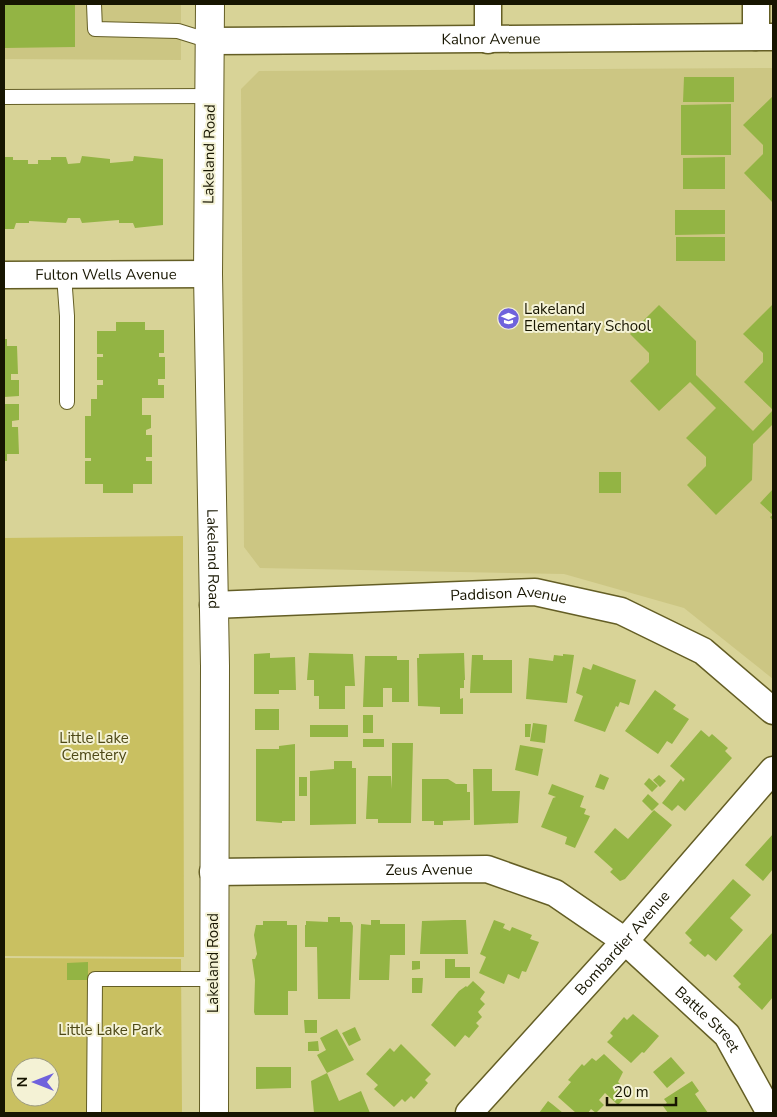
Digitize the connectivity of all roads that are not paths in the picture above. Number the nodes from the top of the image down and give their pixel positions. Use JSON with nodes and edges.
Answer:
{"nodes":[{"id":1,"x":94,"y":4,"type":"edge"},
{"id":2,"x":210,"y":4,"type":"edge"},
{"id":3,"x":488,"y":4,"type":"edge"},
{"id":4,"x":756,"y":4,"type":"edge"},
{"id":5,"x":765,"y":37,"type":"edge"},
{"id":6,"x":488,"y":40,"type":"junction"},
{"id":7,"x":210,"y":41,"type":"junction"},
{"id":8,"x":210,"y":96,"type":"junction"},
{"id":9,"x":4,"y":97,"type":"edge"},
{"id":10,"x":208,"y":274,"type":"junction"},
{"id":11,"x":4,"y":275,"type":"edge"},
{"id":12,"x":64,"y":275,"type":"junction"},
{"id":13,"x":67,"y":402,"type":"dead end"},
{"id":14,"x":213,"y":605,"type":"junction"},
{"id":15,"x":773,"y":711,"type":"edge"},
{"id":16,"x":773,"y":770,"type":"edge"},
{"id":17,"x":213,"y":872,"type":"junction"},
{"id":18,"x":625,"y":941,"type":"junction"},
{"id":19,"x":214,"y":979,"type":"junction"},
{"id":20,"x":94,"y":1113,"type":"edge"},
{"id":21,"x":214,"y":1113,"type":"edge"},
{"id":22,"x":469,"y":1113,"type":"edge"},
{"id":23,"x":770,"y":1113,"type":"edge"}],
"edges":[{"from":1,"to":7,"type":"lane"},
{"from":2,"to":7,"type":"street","name":"Lakeland Road"},
{"from":3,"to":6,"type":"street"},
{"from":4,"to":5,"type":"street"},
{"from":5,"to":6,"type":"street","name":"Kalnor Avenue"},
{"from":6,"to":7,"type":"street","name":"Kalnor Avenue"},
{"from":7,"to":8,"type":"street","name":"Lakeland Road"},
{"from":8,"to":9,"type":"lane"},
{"from":8,"to":10,"type":"street","name":"Lakeland Road"},
{"from":10,"to":12,"type":"street","name":"Fulton Wells Avenue"},
{"from":10,"to":14,"type":"street","name":"Lakeland Road"},
{"from":11,"to":12,"type":"street","name":"Fulton Wells Avenue"},
{"from":12,"to":13,"type":"lane"},
{"from":14,"to":15,"type":"street","name":"Paddison Avenue"},
{"from":14,"to":17,"type":"street","name":"Lakeland Road"},
{"from":16,"to":18,"type":"street","name":"Bombardier Avenue"},
{"from":17,"to":18,"type":"street","name":"Zeus Avenue"},
{"from":17,"to":19,"type":"street","name":"Lakeland Road"},
{"from":18,"to":22,"type":"street","name":"Bombardier Avenue"},
{"from":18,"to":23,"type":"street","name":"Battle Street"},
{"from":19,"to":20,"type":"lane"},
{"from":19,"to":21,"type":"street","name":"Lakeland Road"}]}
